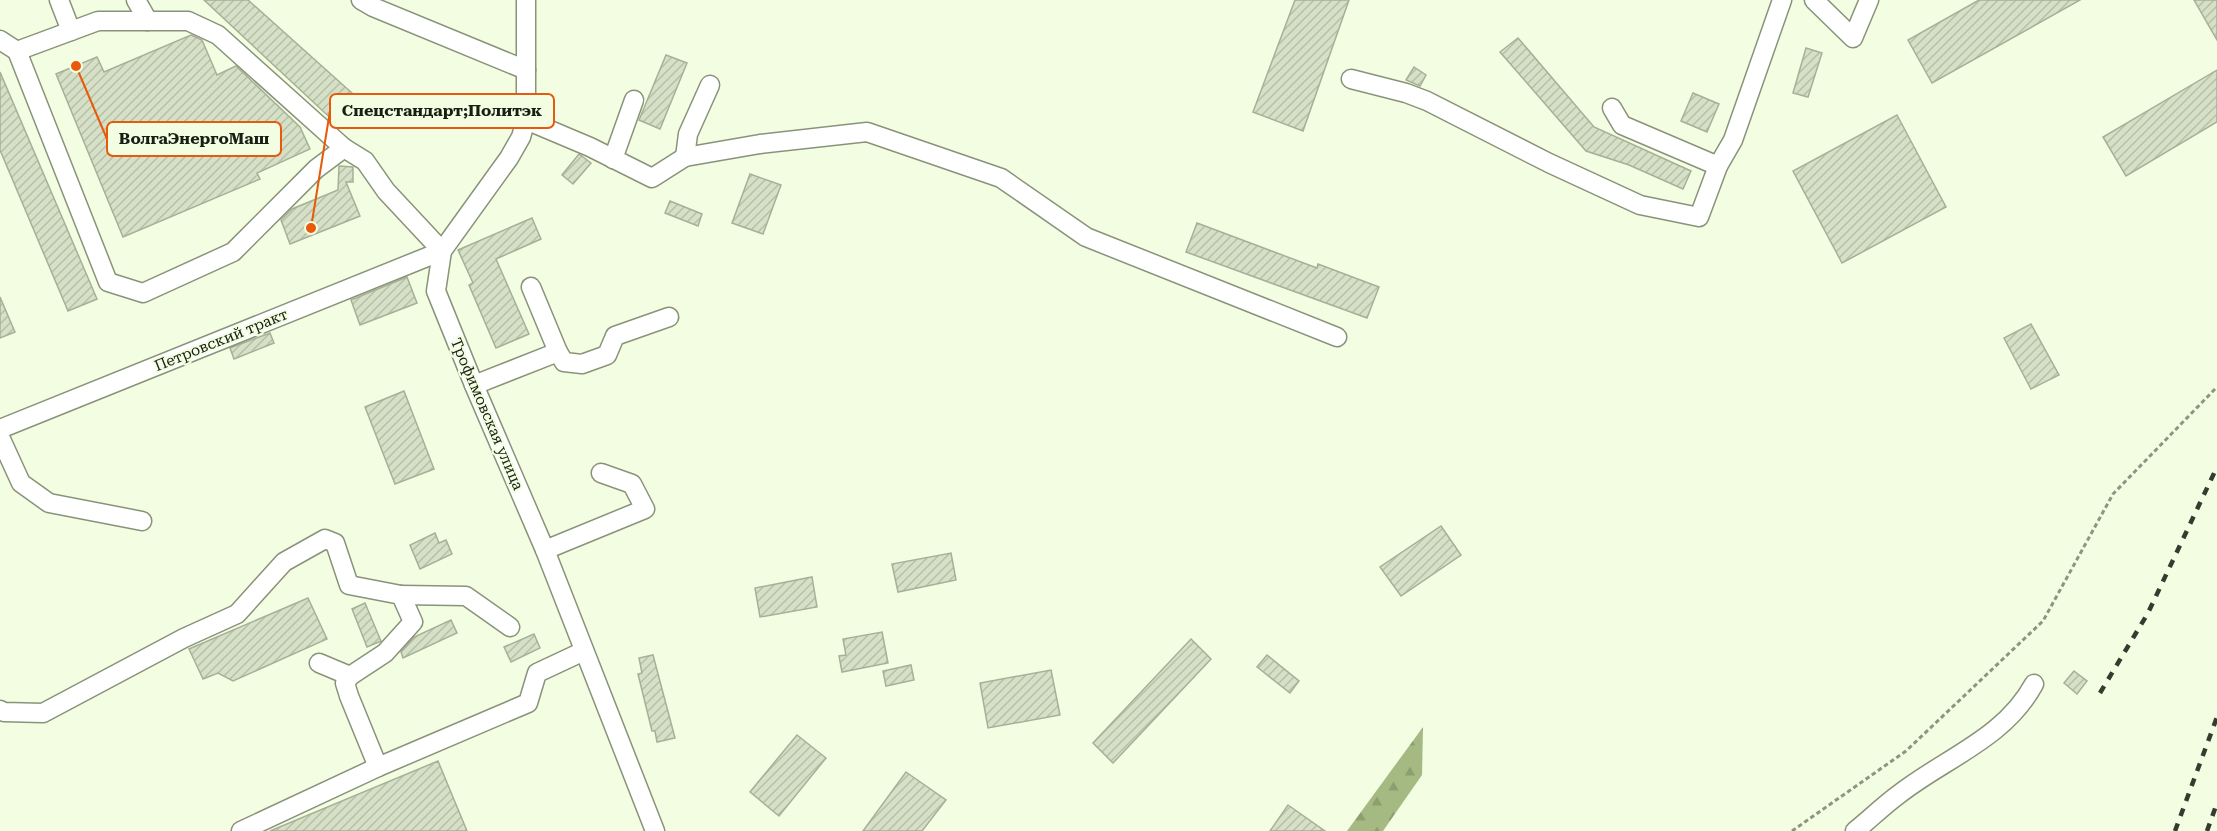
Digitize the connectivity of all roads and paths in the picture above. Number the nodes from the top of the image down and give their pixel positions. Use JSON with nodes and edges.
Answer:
{"nodes":[{"id":1,"x":59,"y":0,"type":"edge"},
{"id":2,"x":136,"y":0,"type":"edge"},
{"id":3,"x":526,"y":0,"type":"edge"},
{"id":4,"x":1782,"y":0,"type":"edge"},
{"id":5,"x":1814,"y":0,"type":"edge"},
{"id":6,"x":1869,"y":0,"type":"edge"},
{"id":7,"x":370,"y":2,"type":"edge"},
{"id":8,"x":148,"y":21,"type":"junction"},
{"id":9,"x":70,"y":31,"type":"junction"},
{"id":10,"x":0,"y":40,"type":"edge"},
{"id":11,"x":17,"y":51,"type":"junction"},
{"id":12,"x":526,"y":70,"type":"junction"},
{"id":13,"x":1350,"y":79,"type":"dead end"},
{"id":14,"x":710,"y":85,"type":"dead end"},
{"id":15,"x":634,"y":100,"type":"dead end"},
{"id":16,"x":1612,"y":108,"type":"dead end"},
{"id":17,"x":526,"y":120,"type":"junction"},
{"id":18,"x":344,"y":148,"type":"junction"},
{"id":19,"x":685,"y":157,"type":"junction"},
{"id":20,"x":613,"y":159,"type":"junction"},
{"id":21,"x":1718,"y":166,"type":"junction"},
{"id":22,"x":442,"y":251,"type":"junction"},
{"id":23,"x":531,"y":287,"type":"dead end"},
{"id":24,"x":669,"y":317,"type":"dead end"},
{"id":25,"x":1337,"y":337,"type":"dead end"},
{"id":26,"x":558,"y":352,"type":"junction"},
{"id":27,"x":474,"y":384,"type":"junction"},
{"id":28,"x":2217,"y":387,"type":"edge"},
{"id":29,"x":0,"y":429,"type":"edge"},
{"id":30,"x":0,"y":437,"type":"edge"},
{"id":31,"x":601,"y":473,"type":"dead end"},
{"id":32,"x":142,"y":521,"type":"dead end"},
{"id":33,"x":544,"y":550,"type":"junction"},
{"id":34,"x":401,"y":595,"type":"junction"},
{"id":35,"x":510,"y":627,"type":"dead end"},
{"id":36,"x":584,"y":651,"type":"junction"},
{"id":37,"x":319,"y":663,"type":"dead end"},
{"id":38,"x":350,"y":676,"type":"junction"},
{"id":39,"x":2034,"y":684,"type":"dead end"},
{"id":40,"x":0,"y":710,"type":"edge"},
{"id":41,"x":378,"y":767,"type":"junction"},
{"id":42,"x":241,"y":831,"type":"edge"},
{"id":43,"x":655,"y":831,"type":"edge"},
{"id":44,"x":1792,"y":831,"type":"edge"},
{"id":45,"x":1855,"y":831,"type":"edge"}],
"edges":[{"from":1,"to":9,"type":"street"},
{"from":2,"to":8,"type":"street"},
{"from":3,"to":12,"type":"street","name":"Трофимовская улица"},
{"from":4,"to":21,"type":"street"},
{"from":5,"to":6,"type":"street"},
{"from":7,"to":12,"type":"street"},
{"from":8,"to":9,"type":"street"},
{"from":8,"to":18,"type":"street"},
{"from":9,"to":11,"type":"street"},
{"from":10,"to":11,"type":"street"},
{"from":11,"to":18,"type":"street"},
{"from":12,"to":17,"type":"street","name":"Трофимовская улица"},
{"from":13,"to":21,"type":"street"},
{"from":14,"to":19,"type":"street"},
{"from":15,"to":20,"type":"street"},
{"from":16,"to":21,"type":"street"},
{"from":17,"to":20,"type":"street"},
{"from":17,"to":22,"type":"street","name":"Трофимовская улица"},
{"from":18,"to":22,"type":"street"},
{"from":19,"to":20,"type":"street"},
{"from":19,"to":25,"type":"street"},
{"from":22,"to":27,"type":"street","name":"Трофимовская улица"},
{"from":22,"to":29,"type":"street","name":"Петровский тракт"},
{"from":23,"to":26,"type":"street"},
{"from":24,"to":26,"type":"street"},
{"from":26,"to":27,"type":"street"},
{"from":27,"to":33,"type":"street","name":"Трофимовская улица"},
{"from":28,"to":44,"type":"path"},
{"from":30,"to":32,"type":"street"},
{"from":31,"to":33,"type":"street"},
{"from":33,"to":36,"type":"street","name":"Трофимовская улица"},
{"from":34,"to":35,"type":"street"},
{"from":34,"to":38,"type":"street"},
{"from":34,"to":40,"type":"street"},
{"from":36,"to":41,"type":"street"},
{"from":36,"to":43,"type":"street","name":"Трофимовская улица"},
{"from":37,"to":38,"type":"street"},
{"from":38,"to":41,"type":"street"},
{"from":39,"to":45,"type":"street"},
{"from":41,"to":42,"type":"street"}]}
